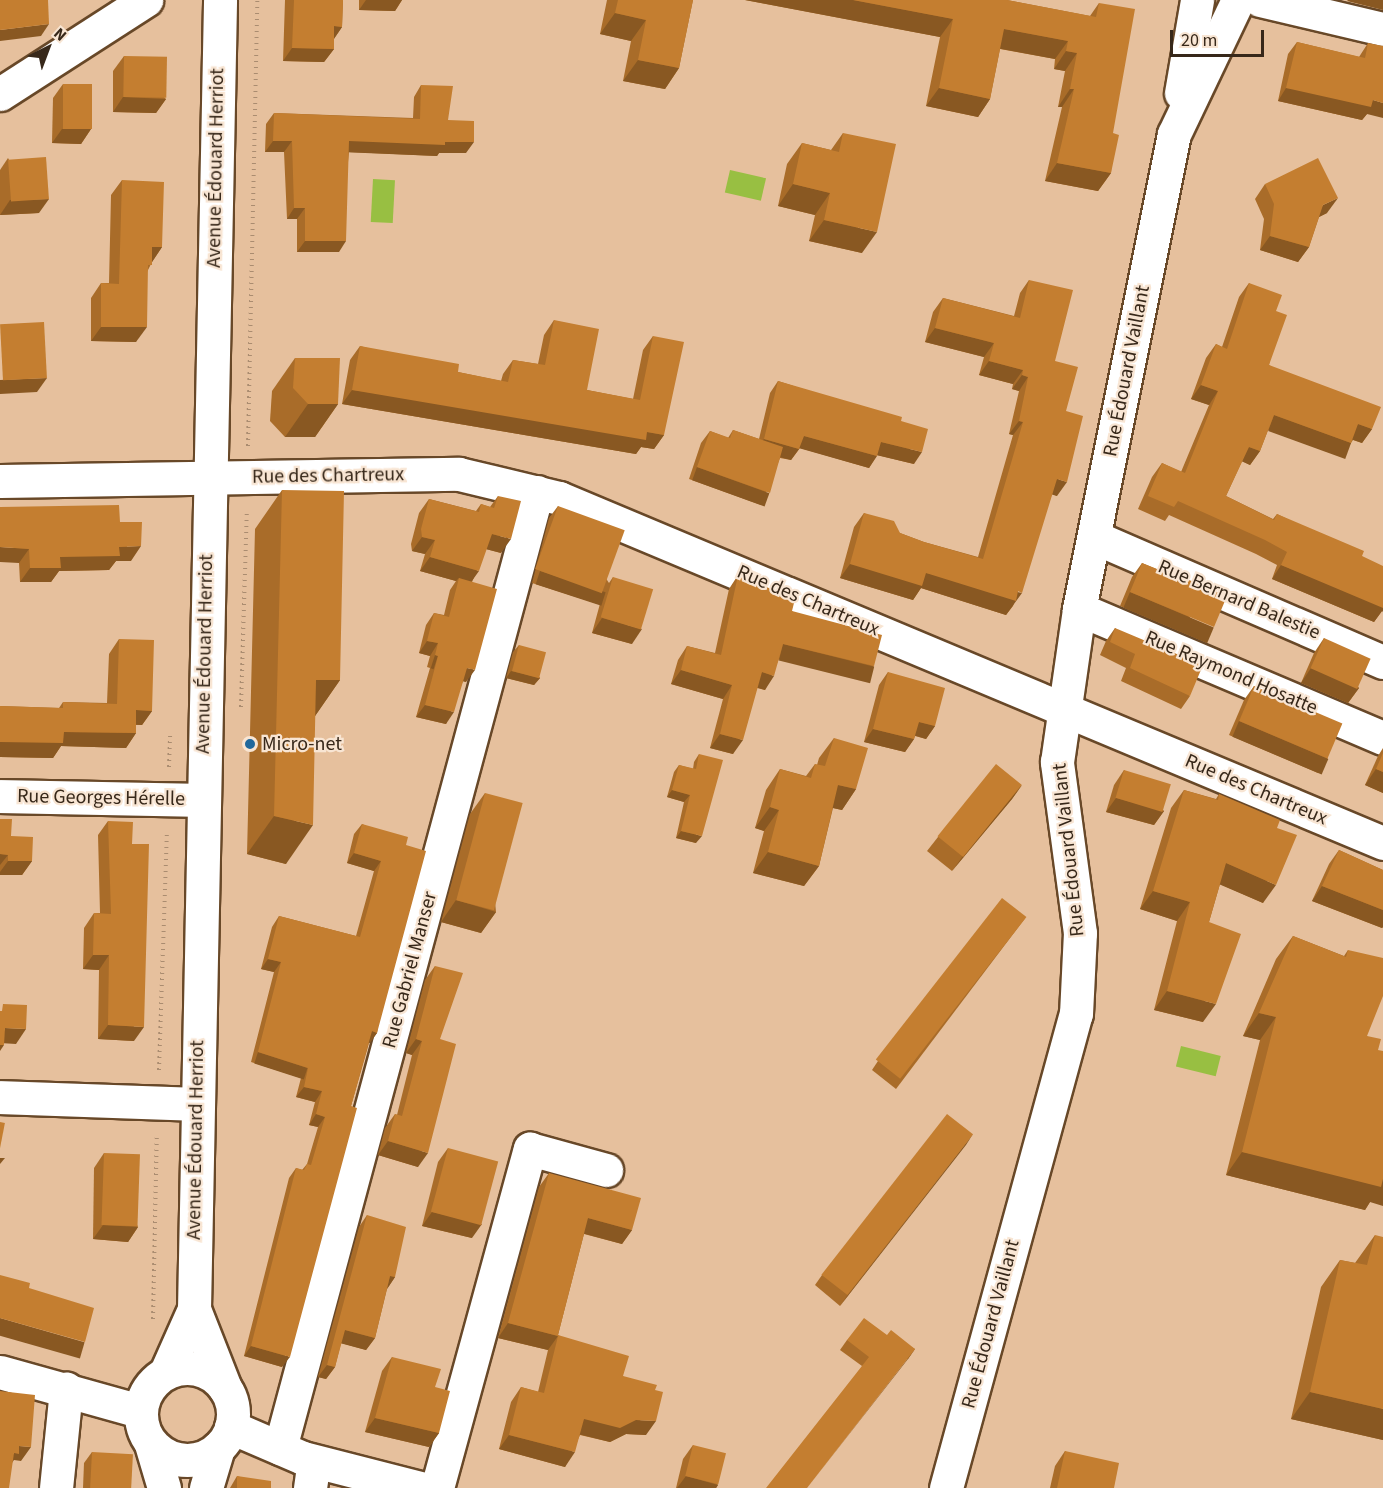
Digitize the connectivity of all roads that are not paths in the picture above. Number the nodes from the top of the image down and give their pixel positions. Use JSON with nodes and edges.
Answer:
{"nodes":[{"id":1,"x":146,"y":0,"type":"edge"},
{"id":2,"x":220,"y":0,"type":"edge"},
{"id":3,"x":1197,"y":0,"type":"edge"},
{"id":4,"x":1238,"y":0,"type":"edge"},
{"id":5,"x":1260,"y":0,"type":"edge"},
{"id":6,"x":1383,"y":29,"type":"edge"},
{"id":7,"x":0,"y":94,"type":"edge"},
{"id":8,"x":1174,"y":134,"type":"junction"},
{"id":9,"x":208,"y":477,"type":"junction"},
{"id":10,"x":0,"y":481,"type":"edge"},
{"id":11,"x":537,"y":492,"type":"junction"},
{"id":12,"x":1094,"y":537,"type":"junction"},
{"id":13,"x":1079,"y":609,"type":"junction"},
{"id":14,"x":1383,"y":662,"type":"edge"},
{"id":15,"x":1063,"y":708,"type":"junction"},
{"id":16,"x":1383,"y":738,"type":"edge"},
{"id":17,"x":0,"y":796,"type":"edge"},
{"id":18,"x":202,"y":800,"type":"junction"},
{"id":19,"x":1383,"y":843,"type":"edge"},
{"id":20,"x":0,"y":1097,"type":"edge"},
{"id":21,"x":197,"y":1104,"type":"junction"},
{"id":22,"x":606,"y":1170,"type":"dead end"},
{"id":23,"x":194,"y":1309,"type":"junction"},
{"id":24,"x":0,"y":1372,"type":"edge"},
{"id":25,"x":166,"y":1372,"type":"junction"},
{"id":26,"x":225,"y":1388,"type":"junction"},
{"id":27,"x":66,"y":1389,"type":"junction"},
{"id":28,"x":140,"y":1412,"type":"junction"},
{"id":29,"x":225,"y":1438,"type":"junction"},
{"id":30,"x":151,"y":1444,"type":"junction"},
{"id":31,"x":280,"y":1448,"type":"junction"},
{"id":32,"x":312,"y":1474,"type":"edge"},
{"id":33,"x":56,"y":1488,"type":"edge"},
{"id":34,"x":164,"y":1488,"type":"edge"},
{"id":35,"x":206,"y":1488,"type":"edge"},
{"id":36,"x":420,"y":1488,"type":"edge"},
{"id":37,"x":437,"y":1488,"type":"edge"},
{"id":38,"x":946,"y":1488,"type":"edge"}],
"edges":[{"from":1,"to":7,"type":"street"},
{"from":2,"to":9,"type":"street","name":"Avenue Édouard Herriot"},
{"from":3,"to":8,"type":"street","name":"Rue Édouard Vaillant"},
{"from":4,"to":8,"type":"street","name":"Rue Édouard Vaillant"},
{"from":5,"to":6,"type":"street"},
{"from":8,"to":12,"type":"street","name":"Rue Édouard Vaillant"},
{"from":9,"to":10,"type":"street","name":"Rue des Chartreux"},
{"from":9,"to":11,"type":"street","name":"Rue des Chartreux"},
{"from":9,"to":18,"type":"street","name":"Avenue Édouard Herriot"},
{"from":11,"to":15,"type":"street","name":"Rue des Chartreux"},
{"from":11,"to":31,"type":"street","name":"Rue Gabriel Manser"},
{"from":12,"to":13,"type":"street","name":"Rue Édouard Vaillant"},
{"from":12,"to":14,"type":"street","name":"Rue Bernard Balestie"},
{"from":13,"to":15,"type":"street","name":"Rue Édouard Vaillant"},
{"from":13,"to":16,"type":"street","name":"Rue Raymond Hosatte"},
{"from":15,"to":19,"type":"street","name":"Rue des Chartreux"},
{"from":15,"to":38,"type":"street","name":"Rue Édouard Vaillant"},
{"from":17,"to":18,"type":"street","name":"Rue Georges Hérelle"},
{"from":18,"to":21,"type":"street","name":"Avenue Édouard Herriot"},
{"from":20,"to":21,"type":"street"},
{"from":21,"to":23,"type":"street","name":"Avenue Édouard Herriot"},
{"from":22,"to":37,"type":"street"},
{"from":23,"to":25,"type":"street","name":"Avenue Édouard Herriot"},
{"from":23,"to":26,"type":"street","name":"Avenue Édouard Herriot"},
{"from":24,"to":27,"type":"street"},
{"from":25,"to":26,"type":"street"},
{"from":25,"to":28,"type":"street"},
{"from":26,"to":29,"type":"street"},
{"from":27,"to":28,"type":"street"},
{"from":27,"to":33,"type":"street"},
{"from":28,"to":30,"type":"street"},
{"from":29,"to":30,"type":"street"},
{"from":29,"to":31,"type":"street"},
{"from":29,"to":35,"type":"street"},
{"from":30,"to":34,"type":"street"},
{"from":31,"to":32,"type":"street"},
{"from":32,"to":36,"type":"street"}]}
